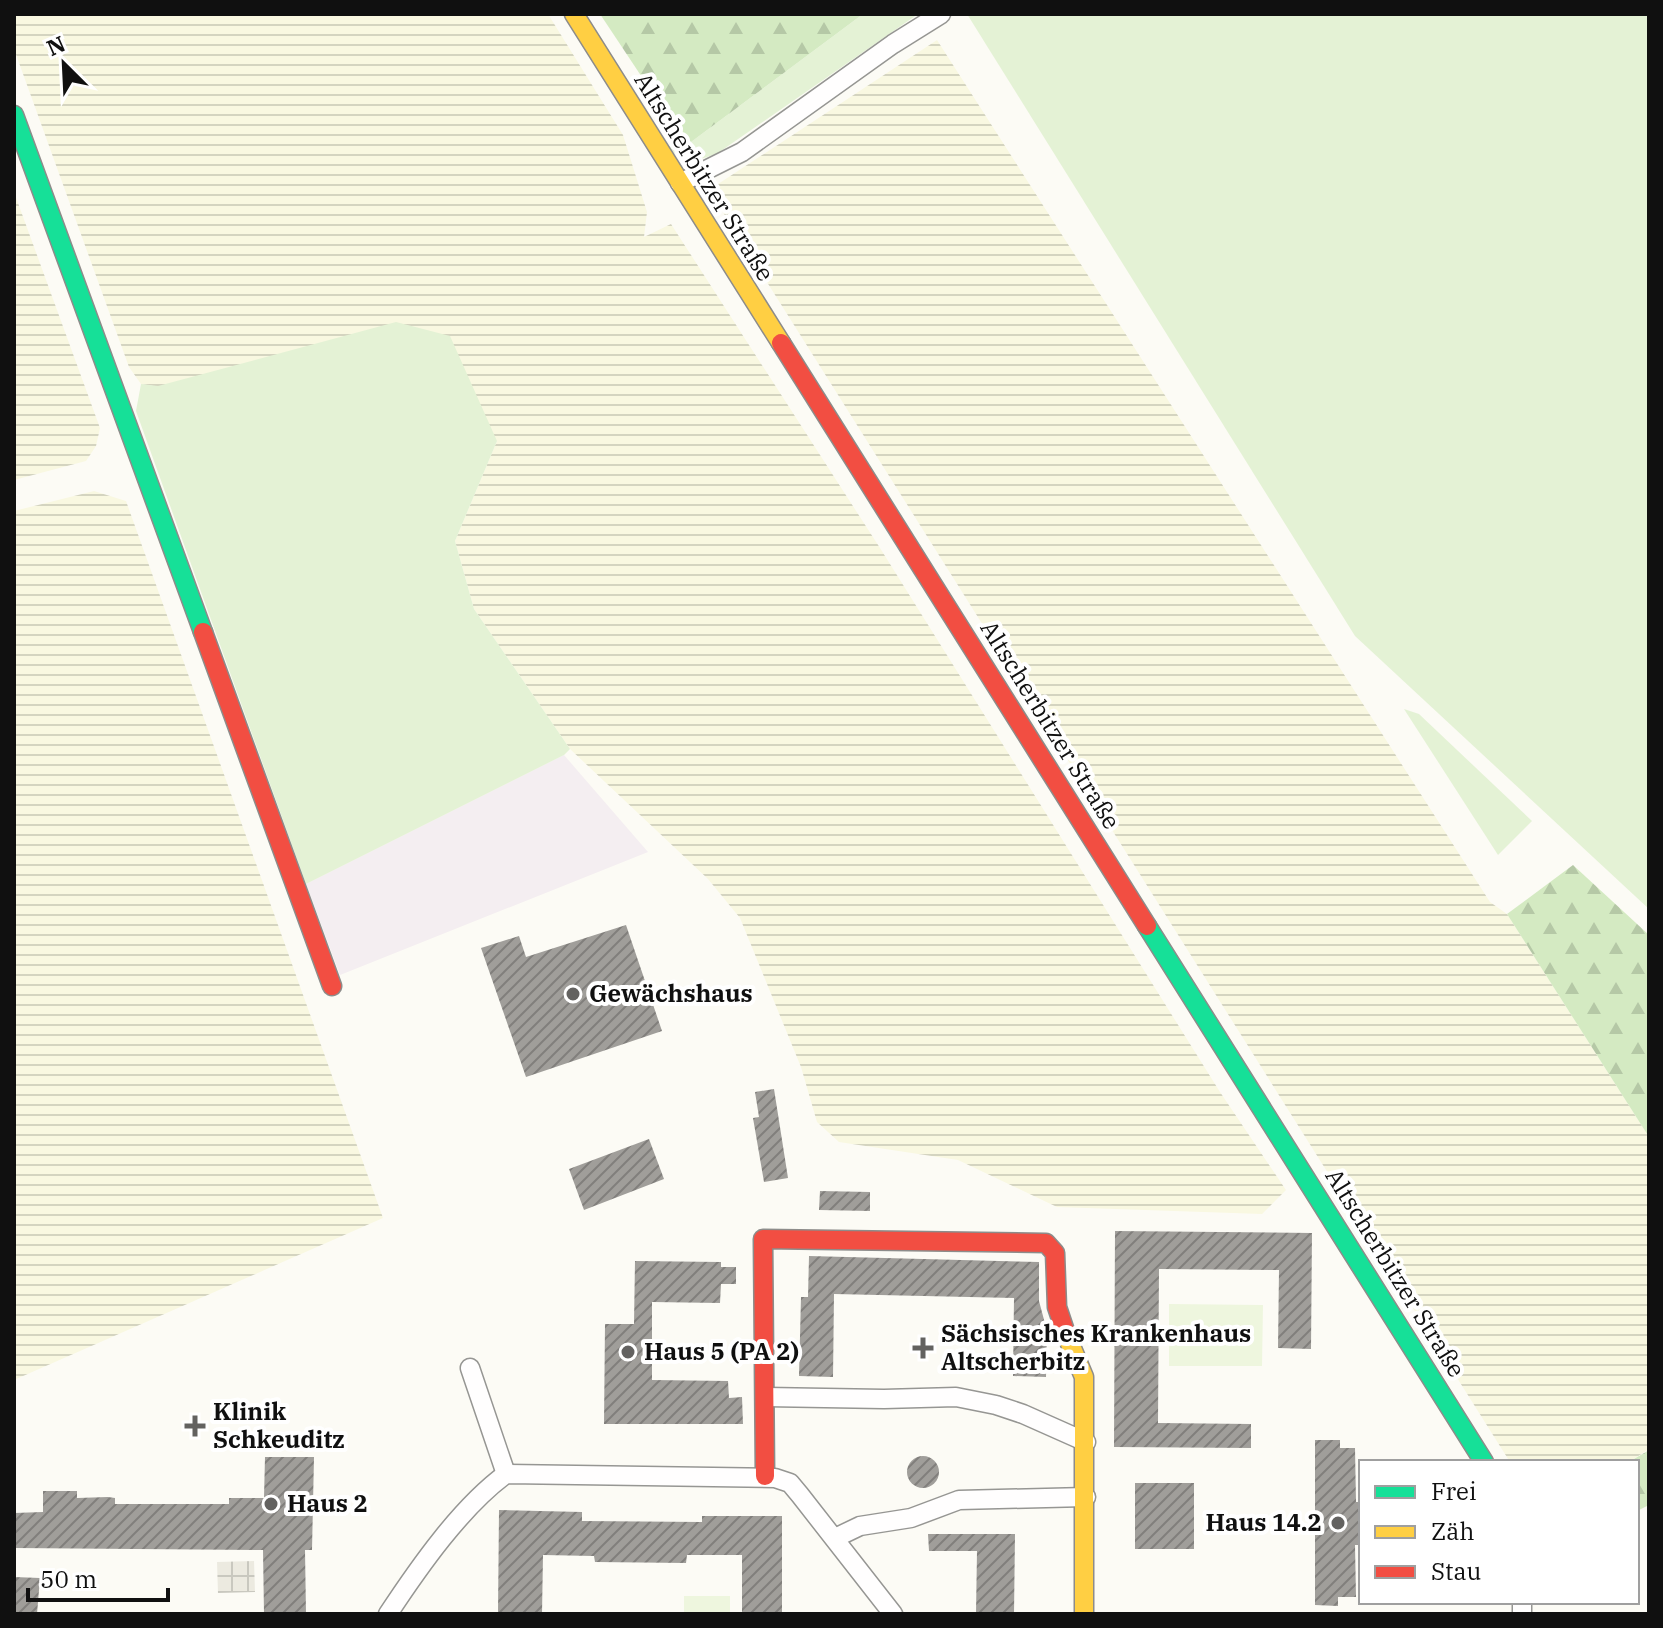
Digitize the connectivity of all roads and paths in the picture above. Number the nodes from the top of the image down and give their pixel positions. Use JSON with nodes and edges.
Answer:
{"nodes":[{"id":1,"x":574,"y":14,"type":"edge"},
{"id":2,"x":941,"y":14,"type":"edge"},
{"id":3,"x":14,"y":115,"type":"edge"},
{"id":4,"x":680,"y":183,"type":"junction"},
{"id":5,"x":332,"y":986,"type":"dead end"},
{"id":6,"x":470,"y":1368,"type":"dead end"},
{"id":7,"x":766,"y":1397,"type":"junction"},
{"id":8,"x":1086,"y":1442,"type":"junction"},
{"id":9,"x":1483,"y":1460,"type":"edge"},
{"id":10,"x":506,"y":1474,"type":"junction"},
{"id":11,"x":765,"y":1476,"type":"junction"},
{"id":12,"x":1086,"y":1497,"type":"junction"},
{"id":13,"x":835,"y":1538,"type":"junction"},
{"id":14,"x":388,"y":1614,"type":"edge"},
{"id":15,"x":893,"y":1614,"type":"edge"},
{"id":16,"x":1084,"y":1614,"type":"edge"}],
"edges":[{"from":1,"to":4,"type":"street","name":"Altscherbitzer Straße"},
{"from":2,"to":4,"type":"street"},
{"from":3,"to":5,"type":"street"},
{"from":4,"to":9,"type":"street","name":"Altscherbitzer Straße"},
{"from":6,"to":10,"type":"street"},
{"from":7,"to":8,"type":"street"},
{"from":7,"to":8,"type":"street"},
{"from":7,"to":11,"type":"street"},
{"from":8,"to":12,"type":"street"},
{"from":10,"to":11,"type":"street"},
{"from":10,"to":14,"type":"street"},
{"from":11,"to":13,"type":"street"},
{"from":12,"to":13,"type":"street"},
{"from":12,"to":16,"type":"street"},
{"from":13,"to":15,"type":"street"}]}
